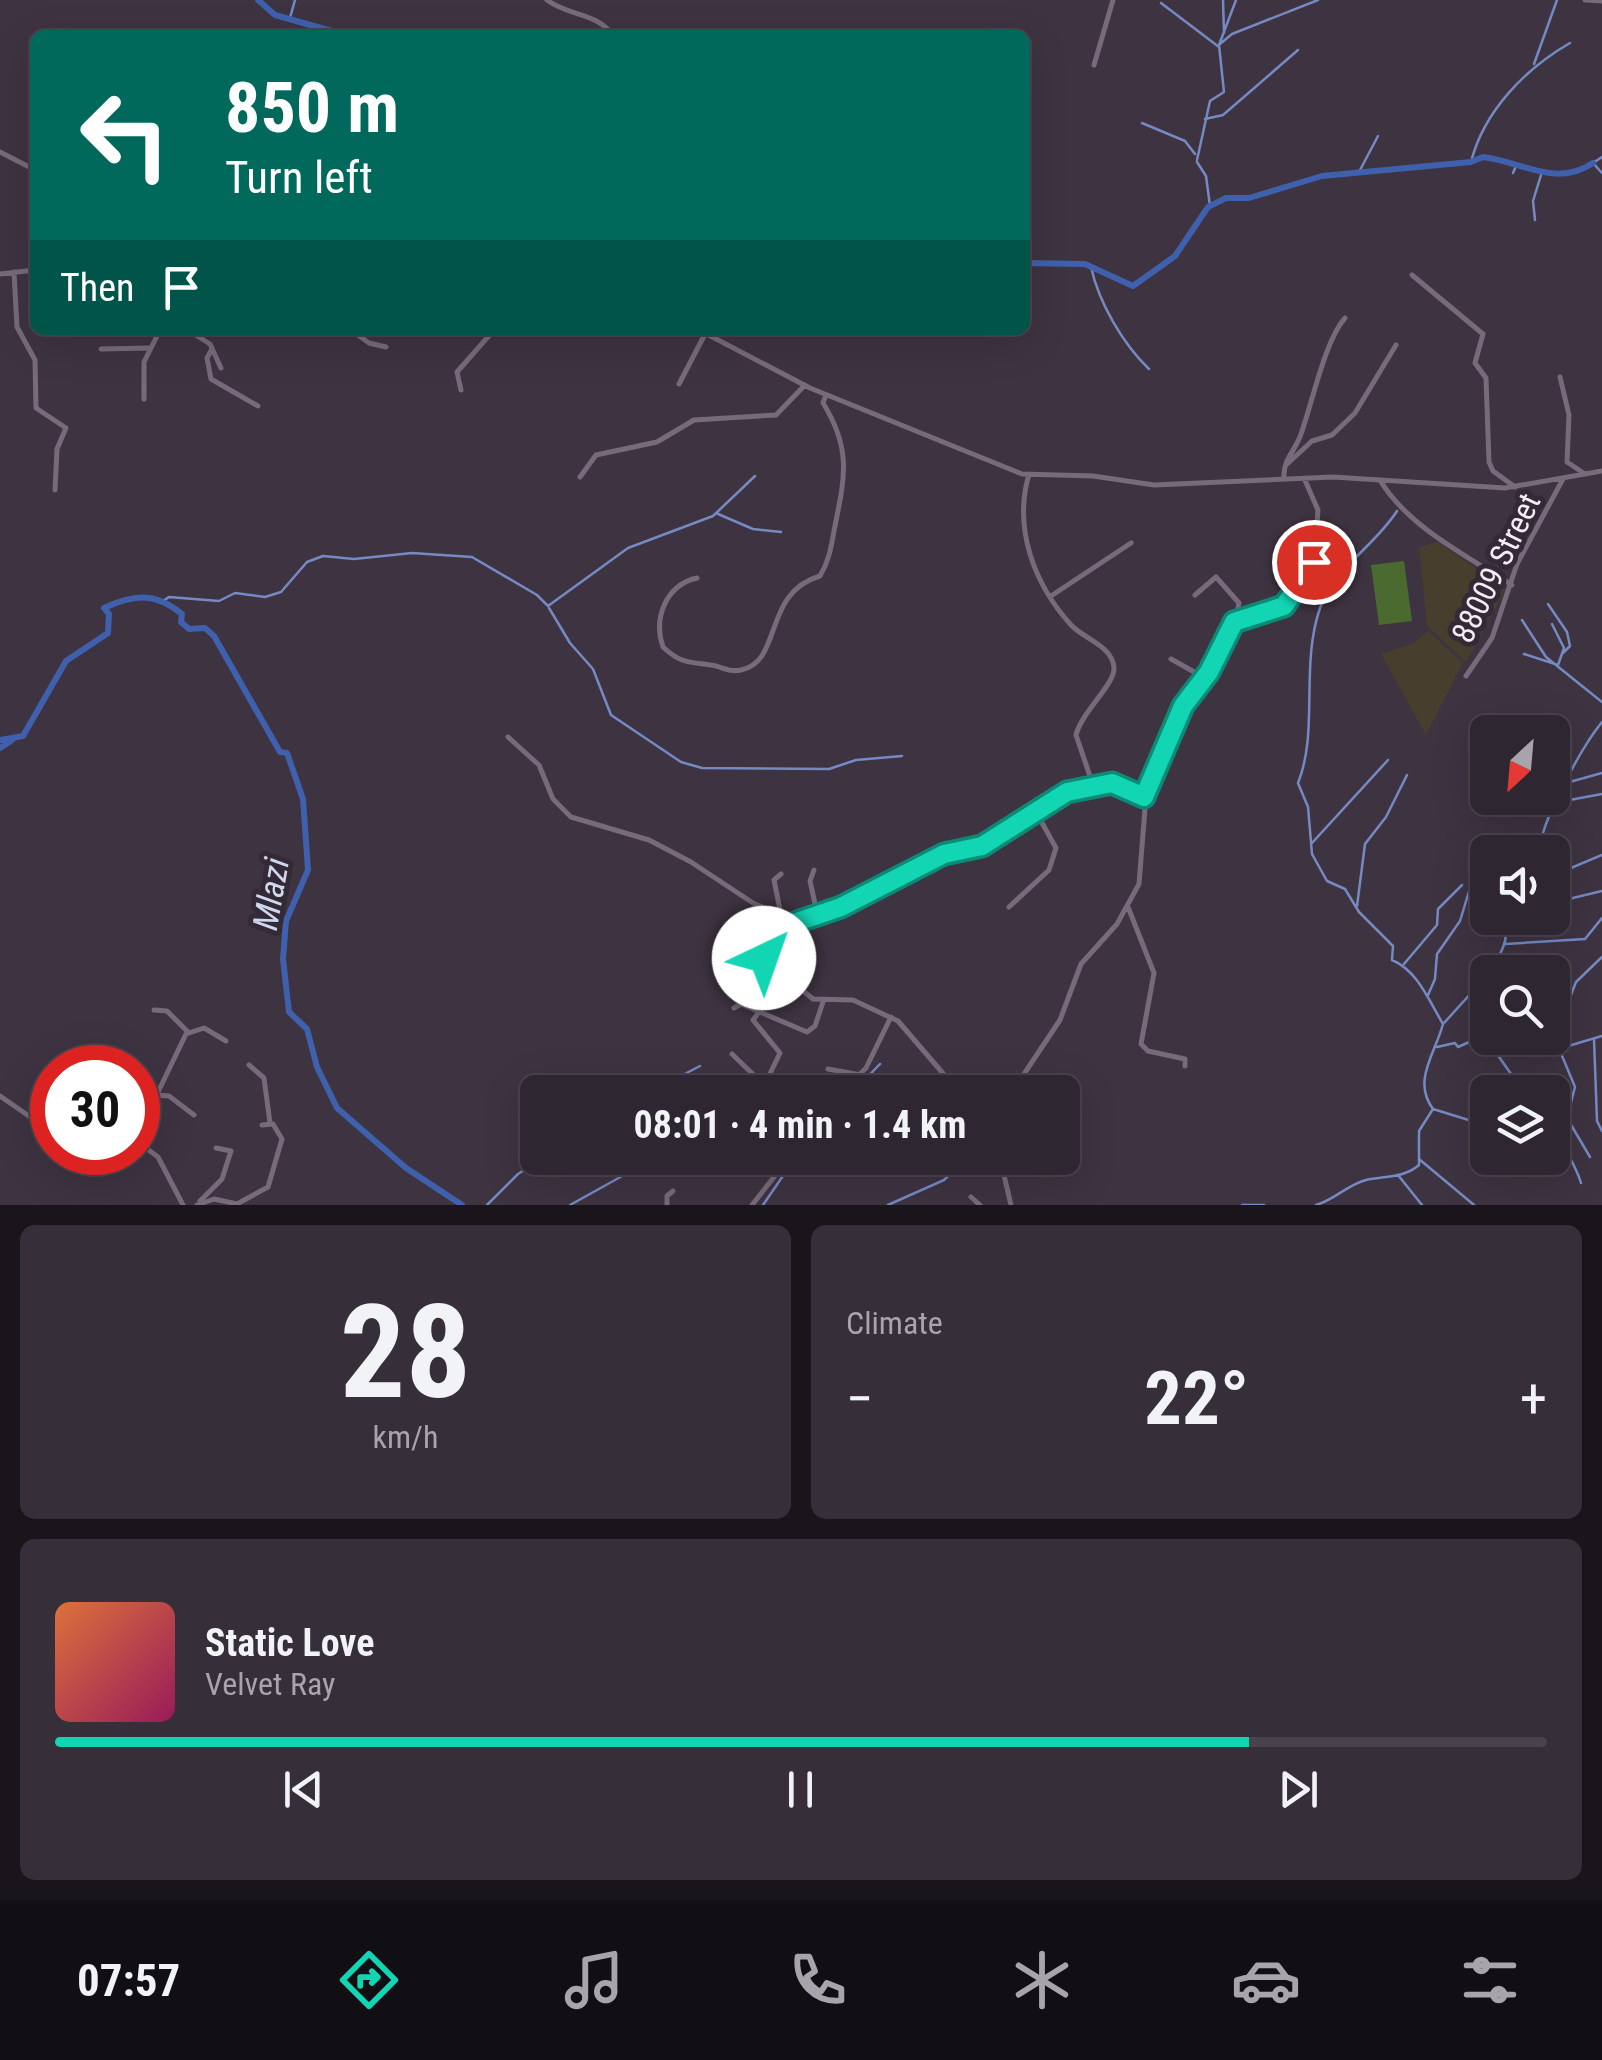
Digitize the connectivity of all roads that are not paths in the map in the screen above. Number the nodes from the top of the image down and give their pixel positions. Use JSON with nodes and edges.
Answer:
{"nodes":[{"id":1,"x":547,"y":0,"type":"edge"},
{"id":2,"x":1114,"y":0,"type":"edge"},
{"id":3,"x":1585,"y":0,"type":"edge"},
{"id":4,"x":1602,"y":1,"type":"edge"},
{"id":5,"x":608,"y":30,"type":"edge"},
{"id":6,"x":1094,"y":66,"type":"dead end"},
{"id":7,"x":0,"y":152,"type":"edge"},
{"id":8,"x":30,"y":167,"type":"edge"},
{"id":9,"x":30,"y":270,"type":"edge"},
{"id":10,"x":14,"y":272,"type":"junction"},
{"id":11,"x":0,"y":274,"type":"edge"},
{"id":12,"x":1412,"y":275,"type":"dead end"},
{"id":13,"x":1345,"y":318,"type":"dead end"},
{"id":14,"x":158,"y":335,"type":"edge"},
{"id":15,"x":197,"y":335,"type":"edge"},
{"id":16,"x":358,"y":335,"type":"edge"},
{"id":17,"x":490,"y":335,"type":"edge"},
{"id":18,"x":701,"y":335,"type":"edge"},
{"id":19,"x":708,"y":335,"type":"edge"},
{"id":20,"x":1396,"y":345,"type":"dead end"},
{"id":21,"x":152,"y":347,"type":"junction"},
{"id":22,"x":386,"y":347,"type":"dead end"},
{"id":23,"x":100,"y":349,"type":"dead end"},
{"id":24,"x":212,"y":349,"type":"junction"},
{"id":25,"x":222,"y":368,"type":"dead end"},
{"id":26,"x":1560,"y":377,"type":"dead end"},
{"id":27,"x":679,"y":384,"type":"dead end"},
{"id":28,"x":804,"y":385,"type":"junction"},
{"id":29,"x":461,"y":390,"type":"dead end"},
{"id":30,"x":826,"y":395,"type":"junction"},
{"id":31,"x":144,"y":398,"type":"dead end"},
{"id":32,"x":258,"y":406,"type":"dead end"},
{"id":33,"x":1284,"y":467,"type":"junction"},
{"id":34,"x":1602,"y":470,"type":"edge"},
{"id":35,"x":1029,"y":474,"type":"junction"},
{"id":36,"x":1585,"y":474,"type":"junction"},
{"id":37,"x":580,"y":477,"type":"dead end"},
{"id":38,"x":1284,"y":477,"type":"junction"},
{"id":39,"x":1304,"y":478,"type":"junction"},
{"id":40,"x":1563,"y":479,"type":"junction"},
{"id":41,"x":1380,"y":480,"type":"junction"},
{"id":42,"x":1515,"y":488,"type":"junction"},
{"id":43,"x":54,"y":490,"type":"dead end"},
{"id":44,"x":1131,"y":542,"type":"dead end"},
{"id":45,"x":1514,"y":574,"type":"junction"},
{"id":46,"x":697,"y":578,"type":"dead end"},
{"id":47,"x":1504,"y":580,"type":"junction"},
{"id":48,"x":1512,"y":585,"type":"junction"},
{"id":49,"x":1196,"y":595,"type":"dead end"},
{"id":50,"x":1051,"y":596,"type":"junction"},
{"id":51,"x":1236,"y":620,"type":"junction"},
{"id":52,"x":1171,"y":659,"type":"dead end"},
{"id":53,"x":1466,"y":676,"type":"dead end"},
{"id":54,"x":1205,"y":678,"type":"junction"},
{"id":55,"x":508,"y":737,"type":"dead end"},
{"id":56,"x":1094,"y":785,"type":"junction"},
{"id":57,"x":1147,"y":793,"type":"junction"},
{"id":58,"x":1051,"y":800,"type":"junction"},
{"id":59,"x":814,"y":870,"type":"dead end"},
{"id":60,"x":781,"y":874,"type":"dead end"},
{"id":61,"x":1128,"y":906,"type":"junction"},
{"id":62,"x":1009,"y":907,"type":"dead end"},
{"id":63,"x":817,"y":913,"type":"junction"},
{"id":64,"x":781,"y":915,"type":"junction"},
{"id":65,"x":797,"y":922,"type":"junction"},
{"id":66,"x":823,"y":1002,"type":"junction"},
{"id":67,"x":734,"y":1008,"type":"dead end"},
{"id":68,"x":154,"y":1010,"type":"dead end"},
{"id":69,"x":759,"y":1012,"type":"junction"},
{"id":70,"x":892,"y":1017,"type":"junction"},
{"id":71,"x":186,"y":1034,"type":"junction"},
{"id":72,"x":226,"y":1041,"type":"dead end"},
{"id":73,"x":732,"y":1054,"type":"dead end"},
{"id":74,"x":249,"y":1065,"type":"dead end"},
{"id":75,"x":1185,"y":1066,"type":"dead end"},
{"id":76,"x":828,"y":1069,"type":"dead end"},
{"id":77,"x":861,"y":1074,"type":"joint"},
{"id":78,"x":753,"y":1075,"type":"edge"},
{"id":79,"x":772,"y":1075,"type":"edge"},
{"id":80,"x":946,"y":1075,"type":"edge"},
{"id":81,"x":1023,"y":1075,"type":"edge"},
{"id":82,"x":160,"y":1086,"type":"edge"},
{"id":83,"x":0,"y":1096,"type":"edge"},
{"id":84,"x":160,"y":1096,"type":"edge"},
{"id":85,"x":194,"y":1114,"type":"dead end"},
{"id":86,"x":30,"y":1117,"type":"edge"},
{"id":87,"x":270,"y":1122,"type":"junction"},
{"id":88,"x":262,"y":1125,"type":"dead end"},
{"id":89,"x":216,"y":1148,"type":"dead end"},
{"id":90,"x":160,"y":1164,"type":"edge"},
{"id":91,"x":775,"y":1175,"type":"edge"},
{"id":92,"x":1003,"y":1175,"type":"edge"},
{"id":93,"x":673,"y":1190,"type":"dead end"},
{"id":94,"x":971,"y":1197,"type":"dead end"},
{"id":95,"x":198,"y":1204,"type":"edge"},
{"id":96,"x":1009,"y":1204,"type":"edge"},
{"id":97,"x":183,"y":1205,"type":"edge"},
{"id":98,"x":667,"y":1205,"type":"edge"},
{"id":99,"x":752,"y":1205,"type":"edge"},
{"id":100,"x":980,"y":1205,"type":"edge"}],
"edges":[{"from":1,"to":5,"type":"street"},
{"from":2,"to":6,"type":"street"},
{"from":3,"to":4,"type":"street"},
{"from":7,"to":8,"type":"street"},
{"from":9,"to":10,"type":"street"},
{"from":10,"to":11,"type":"street"},
{"from":10,"to":43,"type":"street"},
{"from":12,"to":42,"type":"street"},
{"from":13,"to":33,"type":"street"},
{"from":14,"to":21,"type":"street"},
{"from":15,"to":24,"type":"street"},
{"from":16,"to":22,"type":"street"},
{"from":17,"to":29,"type":"street"},
{"from":18,"to":27,"type":"street"},
{"from":19,"to":28,"type":"street"},
{"from":20,"to":33,"type":"street"},
{"from":21,"to":23,"type":"street"},
{"from":21,"to":31,"type":"street"},
{"from":24,"to":25,"type":"street"},
{"from":24,"to":32,"type":"street"},
{"from":26,"to":36,"type":"street","name":"88009 Street"},
{"from":28,"to":30,"type":"street"},
{"from":28,"to":37,"type":"street"},
{"from":30,"to":35,"type":"street"},
{"from":30,"to":46,"type":"street"},
{"from":33,"to":38,"type":"street"},
{"from":34,"to":36,"type":"street"},
{"from":35,"to":38,"type":"street"},
{"from":35,"to":50,"type":"street"},
{"from":36,"to":40,"type":"street"},
{"from":38,"to":39,"type":"street"},
{"from":39,"to":41,"type":"street"},
{"from":39,"to":51,"type":"street"},
{"from":40,"to":42,"type":"street"},
{"from":40,"to":45,"type":"street","name":"88009 Street"},
{"from":41,"to":42,"type":"street"},
{"from":41,"to":47,"type":"street"},
{"from":44,"to":50,"type":"street"},
{"from":45,"to":47,"type":"street"},
{"from":45,"to":48,"type":"street","name":"88009 Street"},
{"from":47,"to":48,"type":"street"},
{"from":48,"to":53,"type":"street","name":"88009 Street"},
{"from":49,"to":51,"type":"street"},
{"from":50,"to":56,"type":"street"},
{"from":51,"to":54,"type":"street"},
{"from":52,"to":54,"type":"street"},
{"from":54,"to":57,"type":"street"},
{"from":55,"to":64,"type":"street"},
{"from":56,"to":57,"type":"street"},
{"from":56,"to":58,"type":"street"},
{"from":57,"to":61,"type":"street"},
{"from":58,"to":62,"type":"street"},
{"from":58,"to":63,"type":"street"},
{"from":59,"to":63,"type":"street"},
{"from":60,"to":64,"type":"street"},
{"from":61,"to":75,"type":"street"},
{"from":61,"to":81,"type":"street"},
{"from":63,"to":65,"type":"street"},
{"from":64,"to":65,"type":"street"},
{"from":65,"to":66,"type":"street"},
{"from":66,"to":69,"type":"street"},
{"from":66,"to":70,"type":"street"},
{"from":67,"to":69,"type":"street"},
{"from":68,"to":71,"type":"street"},
{"from":69,"to":79,"type":"street"},
{"from":70,"to":77,"type":"street"},
{"from":70,"to":80,"type":"street"},
{"from":71,"to":72,"type":"street"},
{"from":71,"to":82,"type":"street"},
{"from":73,"to":78,"type":"street"},
{"from":74,"to":87,"type":"street"},
{"from":76,"to":77,"type":"street"},
{"from":83,"to":86,"type":"street"},
{"from":84,"to":85,"type":"street"},
{"from":87,"to":88,"type":"street"},
{"from":87,"to":95,"type":"street"},
{"from":89,"to":95,"type":"street"},
{"from":90,"to":97,"type":"street"},
{"from":91,"to":99,"type":"street"},
{"from":92,"to":96,"type":"street"},
{"from":93,"to":98,"type":"street"},
{"from":94,"to":100,"type":"street"}]}
